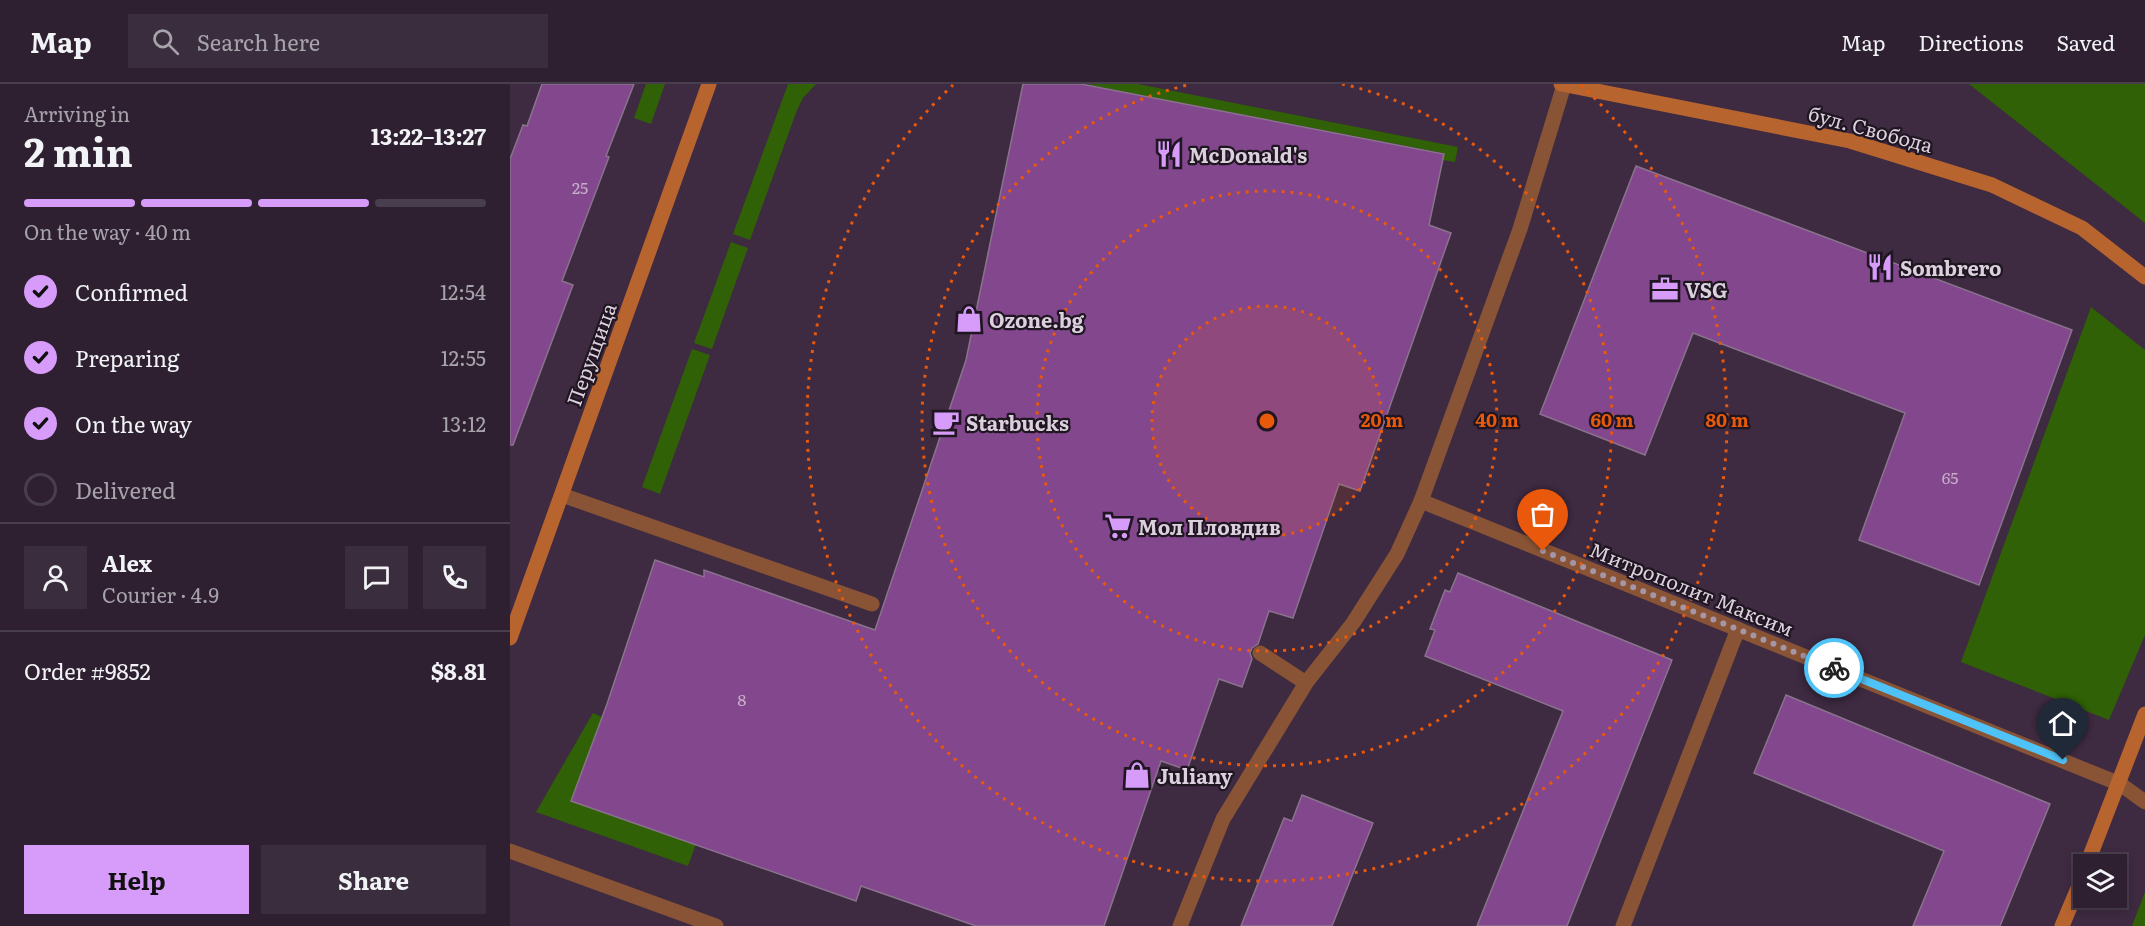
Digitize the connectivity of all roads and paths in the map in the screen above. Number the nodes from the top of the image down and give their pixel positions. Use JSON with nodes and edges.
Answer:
{"nodes":[{"id":1,"x":709,"y":84,"type":"edge"},
{"id":2,"x":1563,"y":84,"type":"edge"},
{"id":3,"x":2145,"y":277,"type":"edge"},
{"id":4,"x":562,"y":495,"type":"junction"},
{"id":5,"x":1420,"y":501,"type":"junction"},
{"id":6,"x":872,"y":604,"type":"dead end"},
{"id":7,"x":1738,"y":629,"type":"junction"},
{"id":8,"x":510,"y":638,"type":"edge"},
{"id":9,"x":1260,"y":653,"type":"dead end"},
{"id":10,"x":1306,"y":684,"type":"junction"},
{"id":11,"x":2145,"y":714,"type":"edge"},
{"id":12,"x":2120,"y":784,"type":"junction"},
{"id":13,"x":2145,"y":802,"type":"edge"},
{"id":14,"x":510,"y":851,"type":"edge"},
{"id":15,"x":2091,"y":854,"type":"edge"},
{"id":16,"x":2073,"y":900,"type":"edge"},
{"id":17,"x":716,"y":926,"type":"edge"},
{"id":18,"x":1180,"y":926,"type":"edge"},
{"id":19,"x":1623,"y":926,"type":"edge"},
{"id":20,"x":2062,"y":926,"type":"edge"}],
"edges":[{"from":1,"to":4,"type":"street","name":"Перущица"},
{"from":2,"to":3,"type":"street","name":"бул. Свобода"},
{"from":2,"to":5,"type":"street"},
{"from":4,"to":6,"type":"street"},
{"from":4,"to":8,"type":"street","name":"Перущица"},
{"from":5,"to":7,"type":"street","name":"Митрополит Максим"},
{"from":5,"to":10,"type":"street"},
{"from":7,"to":12,"type":"street","name":"Митрополит Максим"},
{"from":7,"to":19,"type":"street"},
{"from":9,"to":10,"type":"street"},
{"from":10,"to":18,"type":"street"},
{"from":11,"to":12,"type":"street"},
{"from":12,"to":13,"type":"street","name":"Митрополит Максим"},
{"from":12,"to":15,"type":"street"},
{"from":14,"to":17,"type":"street"},
{"from":16,"to":20,"type":"street"}]}
